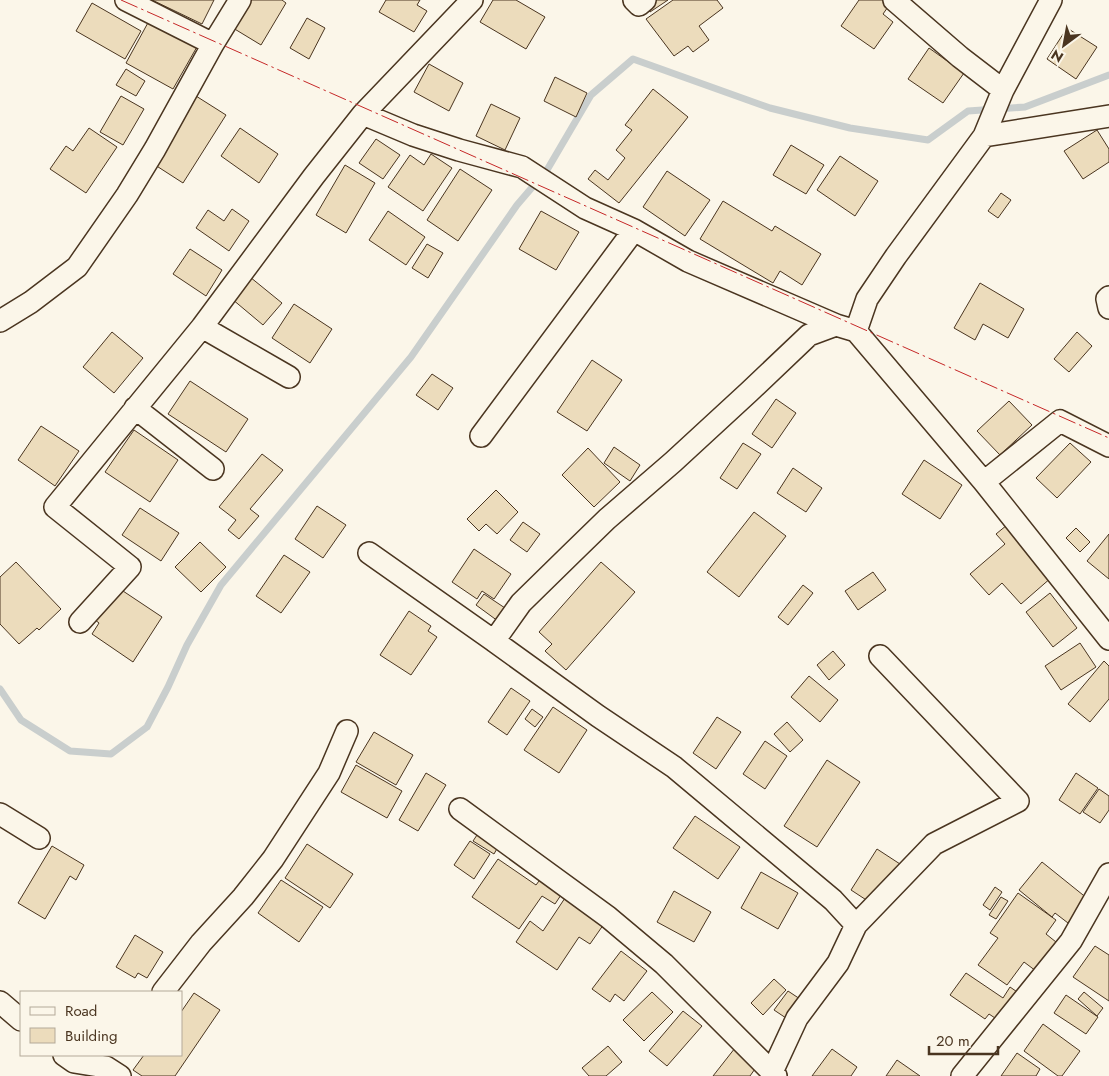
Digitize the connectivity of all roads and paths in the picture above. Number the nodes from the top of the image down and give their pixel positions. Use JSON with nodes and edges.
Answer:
{"nodes":[{"id":1,"x":126,"y":0,"type":"edge"},
{"id":2,"x":240,"y":0,"type":"edge"},
{"id":3,"x":472,"y":0,"type":"edge"},
{"id":4,"x":634,"y":0,"type":"edge"},
{"id":5,"x":645,"y":0,"type":"edge"},
{"id":6,"x":894,"y":0,"type":"edge"},
{"id":7,"x":1051,"y":0,"type":"edge"},
{"id":8,"x":213,"y":44,"type":"junction"},
{"id":9,"x":994,"y":111,"type":"junction"},
{"id":10,"x":363,"y":114,"type":"junction"},
{"id":11,"x":1109,"y":116,"type":"edge"},
{"id":12,"x":634,"y":230,"type":"junction"},
{"id":13,"x":1109,"y":297,"type":"edge"},
{"id":14,"x":1109,"y":308,"type":"edge"},
{"id":15,"x":0,"y":321,"type":"edge"},
{"id":16,"x":836,"y":326,"type":"junction"},
{"id":17,"x":202,"y":327,"type":"junction"},
{"id":18,"x":856,"y":331,"type":"junction"},
{"id":19,"x":289,"y":377,"type":"dead end"},
{"id":20,"x":135,"y":408,"type":"junction"},
{"id":21,"x":480,"y":436,"type":"dead end"},
{"id":22,"x":1109,"y":446,"type":"edge"},
{"id":23,"x":213,"y":469,"type":"dead end"},
{"id":24,"x":984,"y":482,"type":"junction"},
{"id":25,"x":369,"y":553,"type":"dead end"},
{"id":26,"x":80,"y":622,"type":"dead end"},
{"id":27,"x":1109,"y":639,"type":"edge"},
{"id":28,"x":494,"y":641,"type":"junction"},
{"id":29,"x":880,"y":656,"type":"dead end"},
{"id":30,"x":346,"y":732,"type":"dead end"},
{"id":31,"x":460,"y":809,"type":"dead end"},
{"id":32,"x":0,"y":814,"type":"edge"},
{"id":33,"x":39,"y":838,"type":"dead end"},
{"id":34,"x":1109,"y":874,"type":"edge"},
{"id":35,"x":856,"y":925,"type":"junction"},
{"id":36,"x":164,"y":991,"type":"edge"},
{"id":37,"x":0,"y":1002,"type":"edge"},
{"id":38,"x":20,"y":1019,"type":"edge"},
{"id":39,"x":65,"y":1056,"type":"edge"},
{"id":40,"x":114,"y":1066,"type":"edge"},
{"id":41,"x":774,"y":1074,"type":"edge"},
{"id":42,"x":962,"y":1076,"type":"edge"}],
"edges":[{"from":1,"to":8,"type":"street"},
{"from":2,"to":8,"type":"street"},
{"from":3,"to":10,"type":"street"},
{"from":4,"to":5,"type":"street"},
{"from":6,"to":9,"type":"street"},
{"from":7,"to":9,"type":"street"},
{"from":8,"to":15,"type":"street"},
{"from":9,"to":11,"type":"street"},
{"from":9,"to":18,"type":"street"},
{"from":10,"to":12,"type":"street"},
{"from":10,"to":17,"type":"street"},
{"from":12,"to":16,"type":"street"},
{"from":12,"to":21,"type":"street"},
{"from":13,"to":14,"type":"street"},
{"from":16,"to":18,"type":"street"},
{"from":16,"to":28,"type":"street"},
{"from":17,"to":19,"type":"street"},
{"from":17,"to":20,"type":"street"},
{"from":18,"to":24,"type":"street"},
{"from":20,"to":23,"type":"street"},
{"from":20,"to":26,"type":"street"},
{"from":22,"to":24,"type":"street"},
{"from":24,"to":27,"type":"street"},
{"from":25,"to":28,"type":"street"},
{"from":28,"to":35,"type":"street"},
{"from":29,"to":35,"type":"street"},
{"from":30,"to":36,"type":"street"},
{"from":31,"to":41,"type":"street"},
{"from":32,"to":33,"type":"street"},
{"from":34,"to":42,"type":"street"},
{"from":35,"to":41,"type":"street"},
{"from":37,"to":38,"type":"street"},
{"from":39,"to":40,"type":"street"}]}
